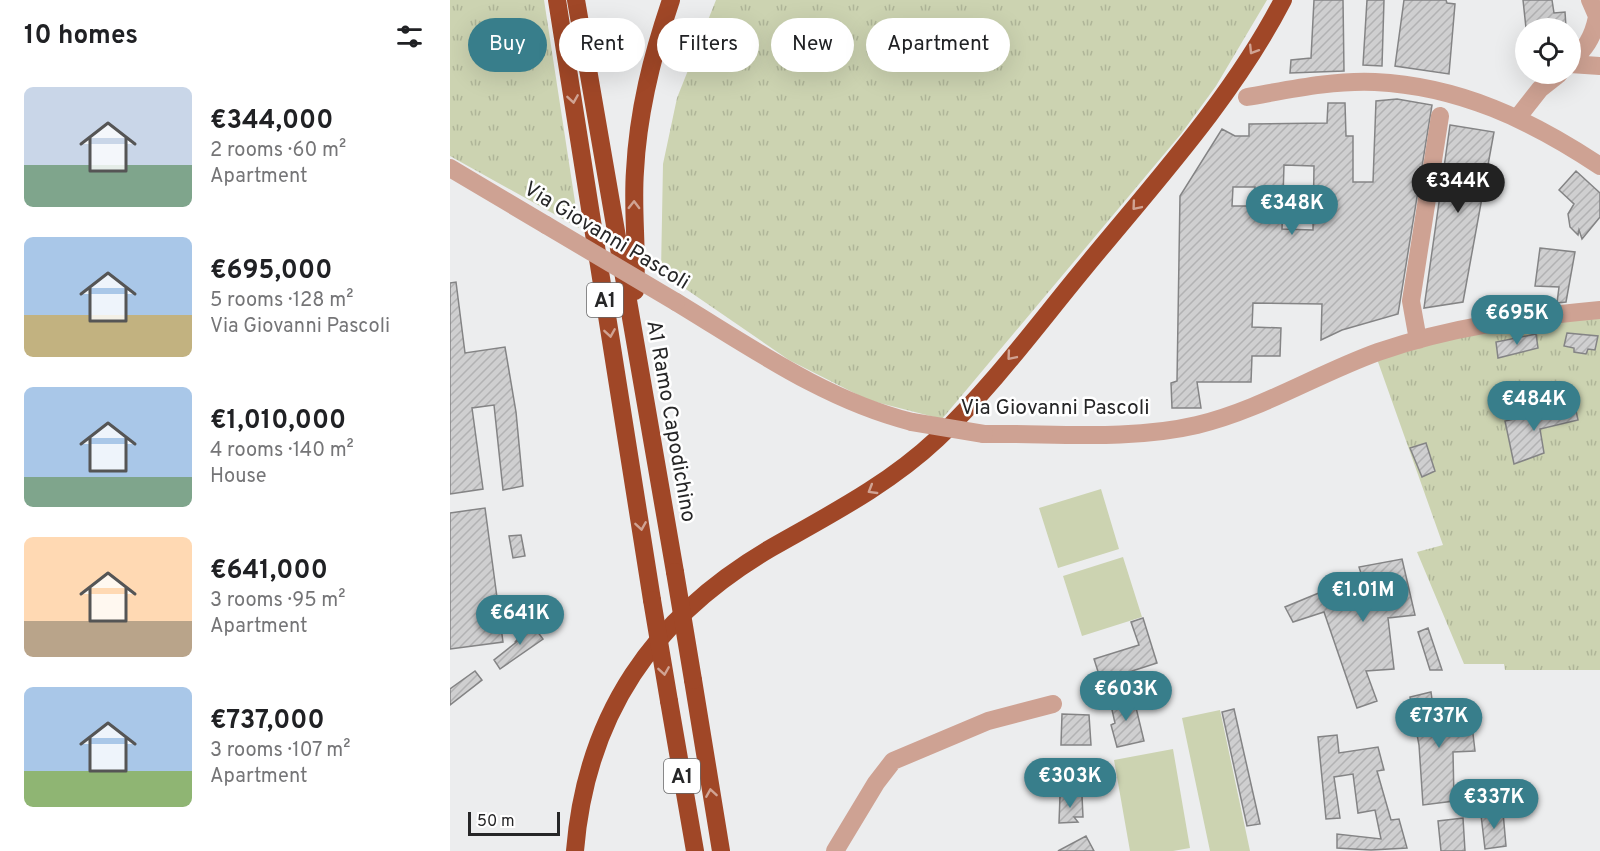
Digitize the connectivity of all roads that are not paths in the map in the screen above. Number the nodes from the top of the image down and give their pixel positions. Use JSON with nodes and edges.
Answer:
{"nodes":[{"id":1,"x":557,"y":0,"type":"edge"},
{"id":2,"x":576,"y":0,"type":"edge"},
{"id":3,"x":671,"y":0,"type":"edge"},
{"id":4,"x":1283,"y":0,"type":"edge"},
{"id":5,"x":1590,"y":0,"type":"edge"},
{"id":6,"x":1599,"y":20,"type":"edge"},
{"id":7,"x":1581,"y":53,"type":"edge"},
{"id":8,"x":1581,"y":64,"type":"edge"},
{"id":9,"x":1600,"y":66,"type":"edge"},
{"id":10,"x":1547,"y":84,"type":"edge"},
{"id":11,"x":1247,"y":97,"type":"dead end"},
{"id":12,"x":1440,"y":116,"type":"dead end"},
{"id":13,"x":1518,"y":117,"type":"junction"},
{"id":14,"x":1600,"y":166,"type":"edge"},
{"id":15,"x":450,"y":168,"type":"edge"},
{"id":16,"x":1600,"y":310,"type":"edge"},
{"id":17,"x":632,"y":326,"type":"junction"},
{"id":18,"x":1418,"y":340,"type":"junction"},
{"id":19,"x":1053,"y":704,"type":"dead end"},
{"id":20,"x":575,"y":851,"type":"edge"},
{"id":21,"x":694,"y":851,"type":"edge"},
{"id":22,"x":721,"y":851,"type":"edge"},
{"id":23,"x":835,"y":851,"type":"edge"}],
"edges":[{"from":1,"to":21,"type":"highway","number":"A1","one_way":true,"bridge":true},
{"from":2,"to":17,"type":"highway","name":"A1 Ramo Capodichino","number":"A1"},
{"from":17,"to":3,"type":"highway","one_way":true},
{"from":4,"to":20,"type":"highway","one_way":true},
{"from":5,"to":6,"type":"street"},
{"from":6,"to":7,"type":"street"},
{"from":8,"to":9,"type":"street"},
{"from":10,"to":13,"type":"street"},
{"from":11,"to":13,"type":"street"},
{"from":12,"to":18,"type":"street"},
{"from":13,"to":14,"type":"street"},
{"from":15,"to":18,"type":"street","name":"Via Giovanni Pascoli","bridge":true},
{"from":16,"to":18,"type":"street","name":"Via Giovanni Pascoli"},
{"from":22,"to":17,"type":"highway","name":"A1 Ramo Capodichino","number":"A1","one_way":true,"bridge":true},
{"from":19,"to":23,"type":"street"}]}
